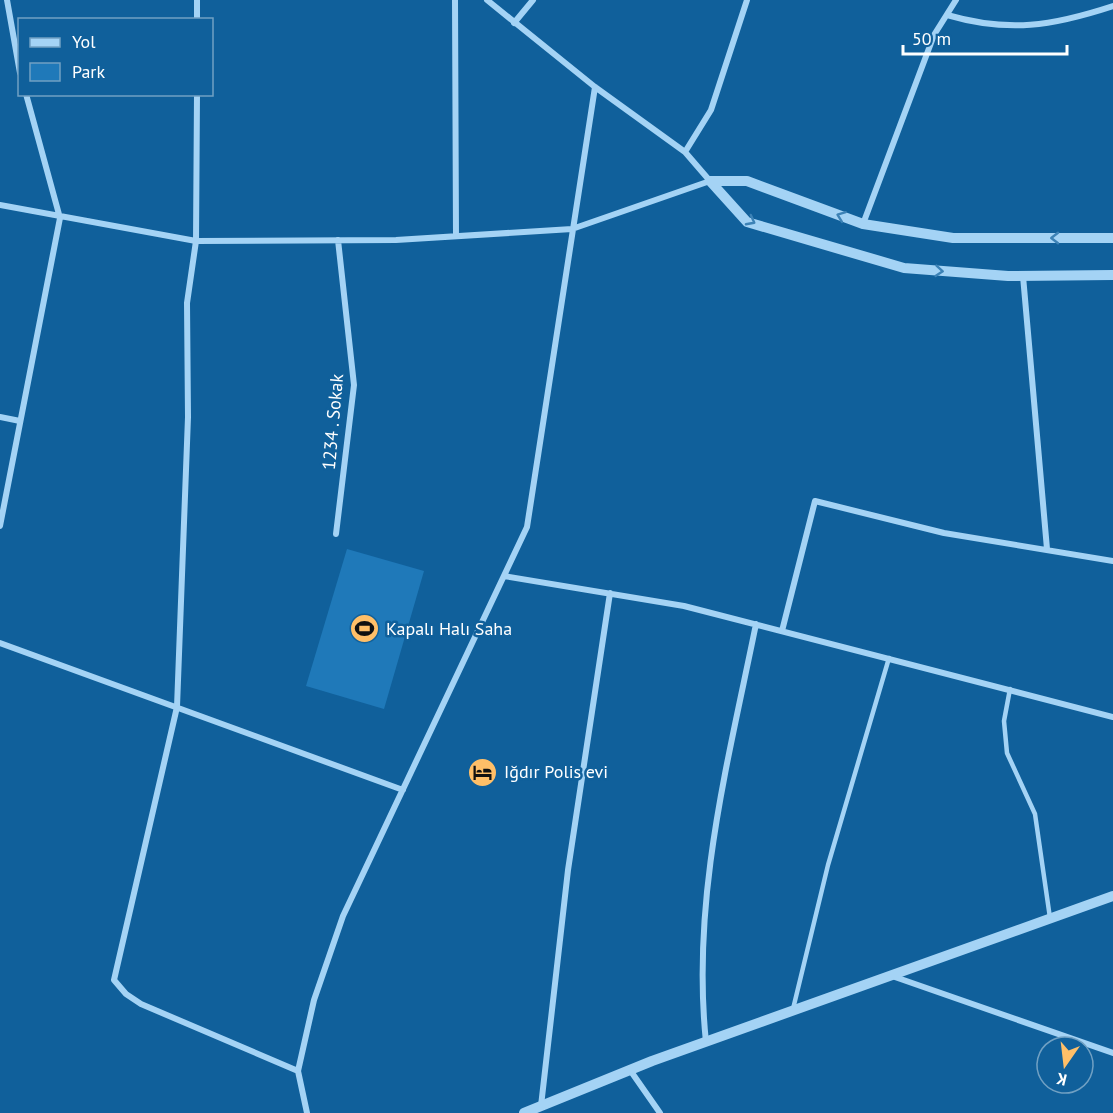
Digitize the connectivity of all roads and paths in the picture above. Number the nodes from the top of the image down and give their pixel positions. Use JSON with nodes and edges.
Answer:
{"nodes":[{"id":1,"x":7,"y":0,"type":"edge"},
{"id":2,"x":197,"y":0,"type":"edge"},
{"id":3,"x":455,"y":0,"type":"edge"},
{"id":4,"x":487,"y":0,"type":"edge"},
{"id":5,"x":533,"y":0,"type":"edge"},
{"id":6,"x":747,"y":0,"type":"edge"},
{"id":7,"x":956,"y":0,"type":"edge"},
{"id":8,"x":1113,"y":6,"type":"edge"},
{"id":9,"x":947,"y":15,"type":"junction"},
{"id":10,"x":197,"y":18,"type":"edge"},
{"id":11,"x":514,"y":23,"type":"junction"},
{"id":12,"x":18,"y":62,"type":"edge"},
{"id":13,"x":594,"y":87,"type":"junction"},
{"id":14,"x":27,"y":96,"type":"edge"},
{"id":15,"x":197,"y":96,"type":"edge"},
{"id":16,"x":685,"y":152,"type":"junction"},
{"id":17,"x":710,"y":182,"type":"junction"},
{"id":18,"x":0,"y":205,"type":"edge"},
{"id":19,"x":60,"y":218,"type":"junction"},
{"id":20,"x":863,"y":224,"type":"junction"},
{"id":21,"x":572,"y":229,"type":"junction"},
{"id":22,"x":456,"y":236,"type":"junction"},
{"id":23,"x":1113,"y":238,"type":"edge"},
{"id":24,"x":338,"y":240,"type":"junction"},
{"id":25,"x":196,"y":241,"type":"junction"},
{"id":26,"x":1113,"y":275,"type":"edge"},
{"id":27,"x":1023,"y":276,"type":"junction"},
{"id":28,"x":0,"y":417,"type":"edge"},
{"id":29,"x":20,"y":421,"type":"junction"},
{"id":30,"x":0,"y":526,"type":"edge"},
{"id":31,"x":336,"y":534,"type":"dead end"},
{"id":32,"x":1047,"y":549,"type":"junction"},
{"id":33,"x":1113,"y":561,"type":"edge"},
{"id":34,"x":504,"y":576,"type":"junction"},
{"id":35,"x":610,"y":593,"type":"junction"},
{"id":36,"x":756,"y":624,"type":"junction"},
{"id":37,"x":782,"y":631,"type":"junction"},
{"id":38,"x":0,"y":643,"type":"edge"},
{"id":39,"x":889,"y":658,"type":"junction"},
{"id":40,"x":1010,"y":689,"type":"junction"},
{"id":41,"x":177,"y":707,"type":"junction"},
{"id":42,"x":1113,"y":717,"type":"edge"},
{"id":43,"x":403,"y":790,"type":"junction"},
{"id":44,"x":1113,"y":896,"type":"edge"},
{"id":45,"x":1050,"y":918,"type":"junction"},
{"id":46,"x":889,"y":975,"type":"junction"},
{"id":47,"x":793,"y":1010,"type":"junction"},
{"id":48,"x":706,"y":1042,"type":"junction"},
{"id":49,"x":1113,"y":1053,"type":"edge"},
{"id":50,"x":630,"y":1070,"type":"junction"},
{"id":51,"x":298,"y":1071,"type":"junction"},
{"id":52,"x":541,"y":1106,"type":"junction"},
{"id":53,"x":307,"y":1113,"type":"edge"},
{"id":54,"x":524,"y":1113,"type":"edge"},
{"id":55,"x":660,"y":1113,"type":"edge"}],
"edges":[{"from":1,"to":12,"type":"street"},
{"from":2,"to":10,"type":"street"},
{"from":3,"to":22,"type":"street"},
{"from":4,"to":11,"type":"street"},
{"from":5,"to":11,"type":"street"},
{"from":6,"to":16,"type":"street"},
{"from":7,"to":9,"type":"street"},
{"from":8,"to":9,"type":"street"},
{"from":9,"to":20,"type":"street"},
{"from":11,"to":13,"type":"street"},
{"from":13,"to":16,"type":"street"},
{"from":13,"to":21,"type":"street"},
{"from":14,"to":19,"type":"street"},
{"from":15,"to":25,"type":"street"},
{"from":16,"to":17,"type":"street"},
{"from":20,"to":17,"type":"street","one_way":true},
{"from":17,"to":21,"type":"street"},
{"from":17,"to":27,"type":"street","one_way":true},
{"from":18,"to":19,"type":"street"},
{"from":19,"to":25,"type":"street"},
{"from":19,"to":29,"type":"street"},
{"from":23,"to":20,"type":"street","one_way":true},
{"from":21,"to":22,"type":"street"},
{"from":21,"to":34,"type":"street"},
{"from":22,"to":24,"type":"street"},
{"from":24,"to":25,"type":"street"},
{"from":24,"to":31,"type":"street","name":"1234 . Sokak"},
{"from":25,"to":41,"type":"street"},
{"from":26,"to":27,"type":"street"},
{"from":27,"to":32,"type":"street"},
{"from":28,"to":29,"type":"street"},
{"from":29,"to":30,"type":"street"},
{"from":32,"to":33,"type":"street"},
{"from":32,"to":37,"type":"street"},
{"from":34,"to":35,"type":"street"},
{"from":34,"to":43,"type":"street"},
{"from":35,"to":36,"type":"street"},
{"from":35,"to":52,"type":"street"},
{"from":36,"to":37,"type":"street"},
{"from":36,"to":48,"type":"street"},
{"from":37,"to":39,"type":"street"},
{"from":38,"to":41,"type":"street"},
{"from":39,"to":40,"type":"street"},
{"from":39,"to":47,"type":"lane"},
{"from":40,"to":42,"type":"street"},
{"from":40,"to":45,"type":"lane"},
{"from":41,"to":43,"type":"street"},
{"from":41,"to":51,"type":"street"},
{"from":43,"to":51,"type":"street"},
{"from":44,"to":45,"type":"street"},
{"from":45,"to":46,"type":"street"},
{"from":46,"to":47,"type":"street"},
{"from":46,"to":49,"type":"street"},
{"from":47,"to":48,"type":"street"},
{"from":48,"to":50,"type":"street"},
{"from":50,"to":52,"type":"street"},
{"from":50,"to":55,"type":"street"},
{"from":51,"to":53,"type":"street"},
{"from":52,"to":54,"type":"street"}]}
